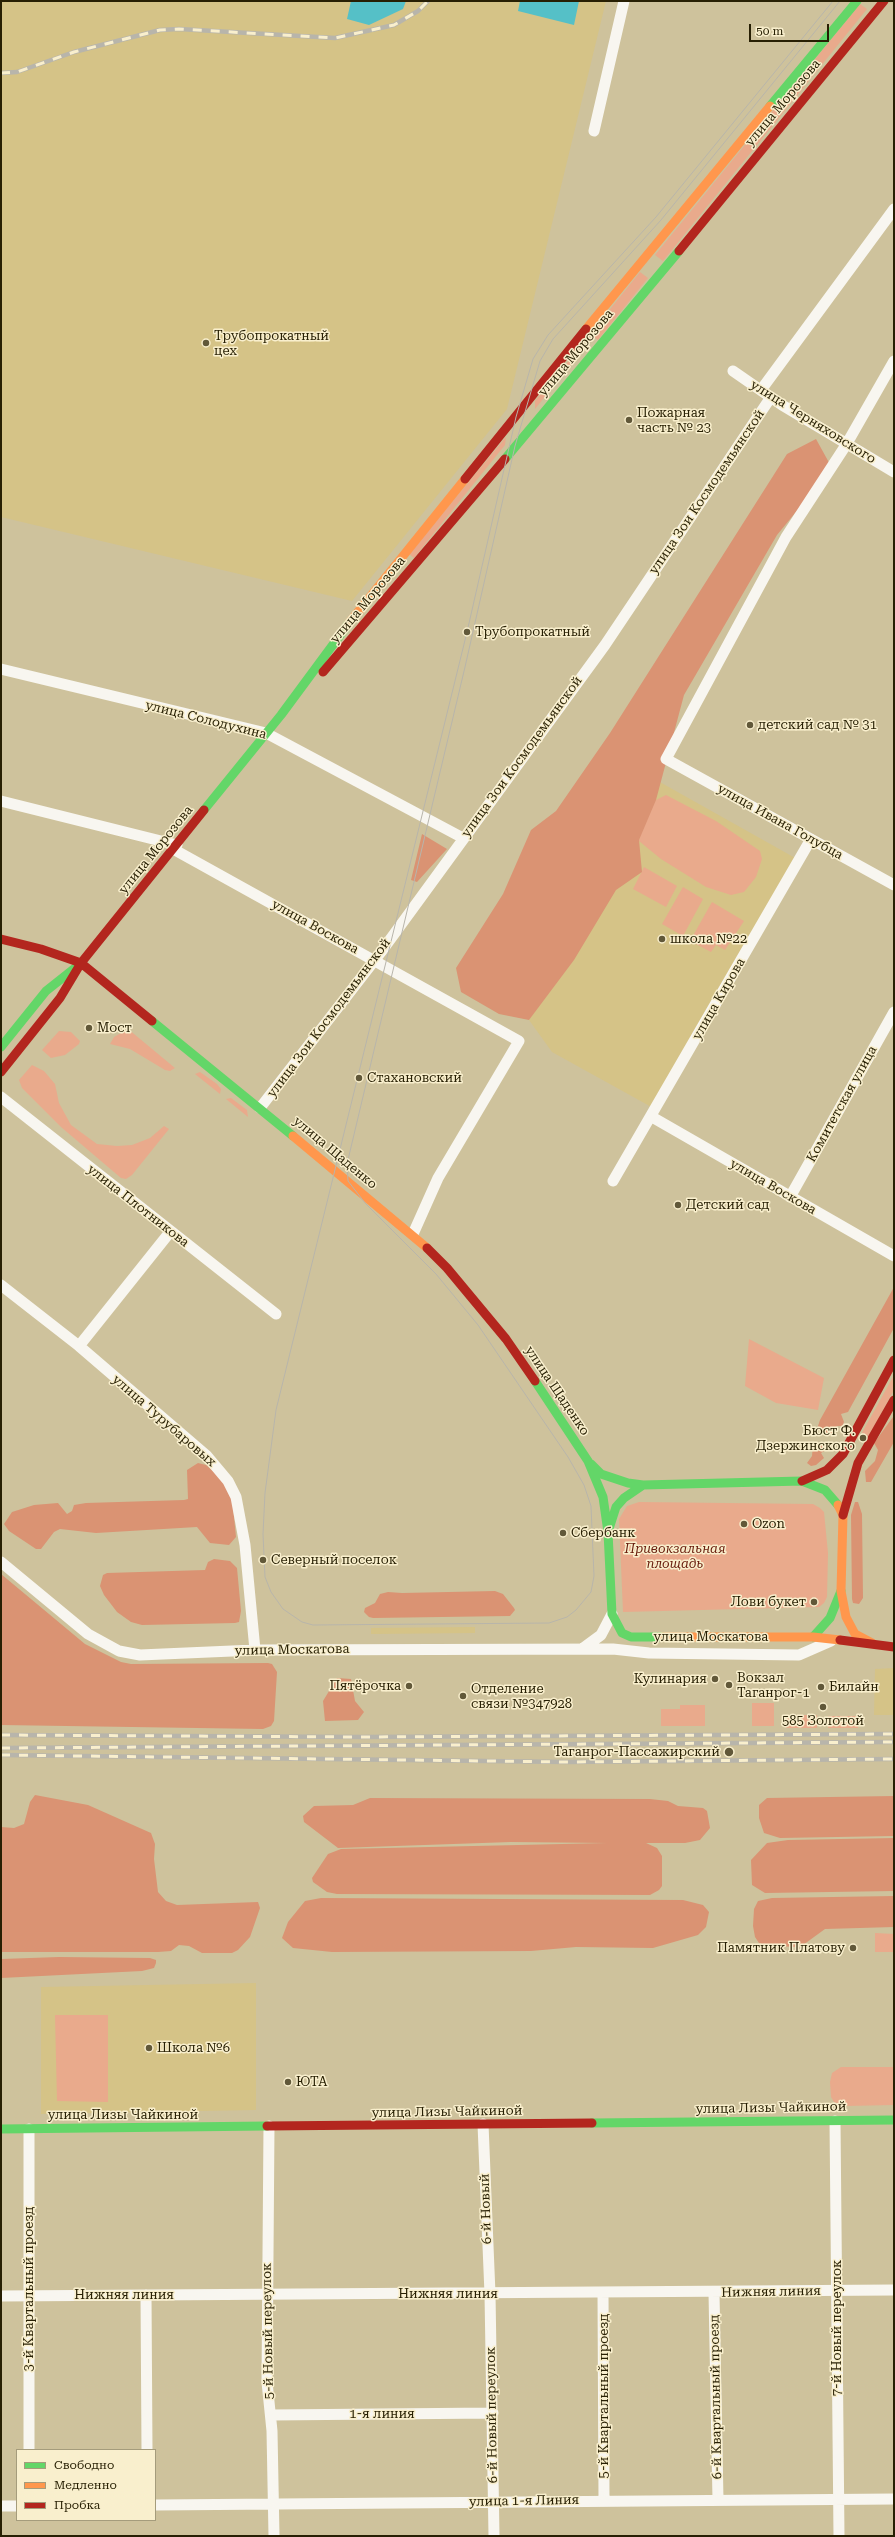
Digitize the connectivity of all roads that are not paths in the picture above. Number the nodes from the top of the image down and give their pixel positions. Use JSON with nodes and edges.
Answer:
{"nodes":[{"id":1,"x":624,"y":1,"type":"edge"},
{"id":2,"x":857,"y":1,"type":"edge"},
{"id":3,"x":884,"y":1,"type":"edge"},
{"id":4,"x":891,"y":1,"type":"edge"},
{"id":5,"x":894,"y":3,"type":"edge"},
{"id":6,"x":594,"y":131,"type":"dead end"},
{"id":7,"x":894,"y":209,"type":"edge"},
{"id":8,"x":652,"y":266,"type":"junction"},
{"id":9,"x":587,"y":344,"type":"junction"},
{"id":10,"x":894,"y":361,"type":"edge"},
{"id":11,"x":733,"y":371,"type":"dead end"},
{"id":12,"x":761,"y":390,"type":"junction"},
{"id":13,"x":771,"y":397,"type":"junction"},
{"id":14,"x":846,"y":445,"type":"junction"},
{"id":15,"x":894,"y":472,"type":"edge"},
{"id":16,"x":1,"y":670,"type":"edge"},
{"id":17,"x":281,"y":715,"type":"junction"},
{"id":18,"x":266,"y":733,"type":"junction"},
{"id":19,"x":1,"y":801,"type":"edge"},
{"id":20,"x":463,"y":838,"type":"junction"},
{"id":21,"x":811,"y":839,"type":"junction"},
{"id":22,"x":175,"y":847,"type":"junction"},
{"id":23,"x":894,"y":885,"type":"edge"},
{"id":24,"x":1,"y":939,"type":"edge"},
{"id":25,"x":374,"y":960,"type":"junction"},
{"id":26,"x":81,"y":963,"type":"junction"},
{"id":27,"x":894,"y":1012,"type":"edge"},
{"id":28,"x":1,"y":1047,"type":"edge"},
{"id":29,"x":1,"y":1072,"type":"edge"},
{"id":30,"x":1,"y":1097,"type":"edge"},
{"id":31,"x":260,"y":1108,"type":"junction"},
{"id":32,"x":652,"y":1117,"type":"junction"},
{"id":33,"x":613,"y":1181,"type":"dead end"},
{"id":34,"x":790,"y":1197,"type":"junction"},
{"id":35,"x":170,"y":1232,"type":"junction"},
{"id":36,"x":413,"y":1234,"type":"junction"},
{"id":37,"x":894,"y":1256,"type":"edge"},
{"id":38,"x":1,"y":1285,"type":"edge"},
{"id":39,"x":276,"y":1314,"type":"dead end"},
{"id":40,"x":79,"y":1346,"type":"junction"},
{"id":41,"x":894,"y":1360,"type":"edge"},
{"id":42,"x":894,"y":1400,"type":"edge"},
{"id":43,"x":588,"y":1461,"type":"junction"},
{"id":44,"x":802,"y":1481,"type":"junction"},
{"id":45,"x":643,"y":1485,"type":"junction"},
{"id":46,"x":843,"y":1515,"type":"junction"},
{"id":47,"x":608,"y":1532,"type":"junction"},
{"id":48,"x":1,"y":1562,"type":"edge"},
{"id":49,"x":841,"y":1591,"type":"junction"},
{"id":50,"x":612,"y":1614,"type":"junction"},
{"id":51,"x":631,"y":1637,"type":"junction"},
{"id":52,"x":813,"y":1637,"type":"junction"},
{"id":53,"x":831,"y":1641,"type":"junction"},
{"id":54,"x":883,"y":1647,"type":"junction"},
{"id":55,"x":894,"y":1647,"type":"edge"},
{"id":56,"x":613,"y":1648,"type":"junction"},
{"id":57,"x":581,"y":1649,"type":"junction"},
{"id":58,"x":255,"y":1650,"type":"junction"},
{"id":59,"x":799,"y":1655,"type":"junction"},
{"id":60,"x":894,"y":2120,"type":"edge"},
{"id":61,"x":835,"y":2121,"type":"junction"},
{"id":62,"x":483,"y":2124,"type":"junction"},
{"id":63,"x":269,"y":2126,"type":"junction"},
{"id":64,"x":29,"y":2128,"type":"junction"},
{"id":65,"x":1,"y":2129,"type":"edge"},
{"id":66,"x":894,"y":2290,"type":"edge"},
{"id":67,"x":836,"y":2291,"type":"junction"},
{"id":68,"x":603,"y":2292,"type":"junction"},
{"id":69,"x":714,"y":2293,"type":"junction"},
{"id":70,"x":490,"y":2294,"type":"junction"},
{"id":71,"x":146,"y":2295,"type":"junction"},
{"id":72,"x":267,"y":2295,"type":"junction"},
{"id":73,"x":1,"y":2296,"type":"edge"},
{"id":74,"x":29,"y":2296,"type":"junction"},
{"id":75,"x":493,"y":2414,"type":"junction"},
{"id":76,"x":271,"y":2415,"type":"junction"},
{"id":77,"x":29,"y":2449,"type":"edge"},
{"id":78,"x":147,"y":2449,"type":"edge"},
{"id":79,"x":894,"y":2498,"type":"edge"},
{"id":80,"x":838,"y":2499,"type":"junction"},
{"id":81,"x":604,"y":2500,"type":"junction"},
{"id":82,"x":718,"y":2500,"type":"junction"},
{"id":83,"x":494,"y":2502,"type":"junction"},
{"id":84,"x":274,"y":2503,"type":"junction"},
{"id":85,"x":156,"y":2505,"type":"edge"},
{"id":86,"x":1,"y":2506,"type":"edge"},
{"id":87,"x":16,"y":2506,"type":"edge"},
{"id":88,"x":274,"y":2536,"type":"edge"},
{"id":89,"x":494,"y":2536,"type":"edge"},
{"id":90,"x":838,"y":2536,"type":"edge"}],
"edges":[{"from":1,"to":6,"type":"street"},
{"from":2,"to":8,"type":"main road","name":"улица Морозова"},
{"from":3,"to":8,"type":"main road","name":"улица Морозова"},
{"from":4,"to":5,"type":"street"},
{"from":7,"to":12,"type":"street","name":"улица Зои Космодемьянской"},
{"from":8,"to":9,"type":"main road","name":"улица Морозова"},
{"from":8,"to":9,"type":"main road","name":"улица Морозова"},
{"from":9,"to":17,"type":"main road","name":"улица Морозова"},
{"from":9,"to":17,"type":"main road","name":"улица Морозова"},
{"from":10,"to":14,"type":"street"},
{"from":11,"to":12,"type":"street","name":"улица Черняховского"},
{"from":12,"to":13,"type":"street","name":"улица Черняховского"},
{"from":13,"to":14,"type":"street","name":"улица Черняховского"},
{"from":13,"to":20,"type":"street","name":"улица Зои Космодемьянской"},
{"from":14,"to":15,"type":"street","name":"улица Черняховского"},
{"from":14,"to":21,"type":"street","name":"улица Ивана Голубца"},
{"from":16,"to":18,"type":"street","name":"улица Солодухина"},
{"from":17,"to":18,"type":"main road","name":"улица Морозова"},
{"from":18,"to":20,"type":"street","name":"улица Солодухина"},
{"from":18,"to":22,"type":"main road","name":"улица Морозова"},
{"from":19,"to":22,"type":"street","name":"улица Воскова"},
{"from":20,"to":25,"type":"street","name":"улица Зои Космодемьянской"},
{"from":21,"to":23,"type":"street","name":"улица Ивана Голубца"},
{"from":21,"to":32,"type":"street","name":"улица Кирова"},
{"from":22,"to":25,"type":"street","name":"улица Воскова"},
{"from":22,"to":26,"type":"main road","name":"улица Морозова"},
{"from":24,"to":26,"type":"main road","name":"улица Щаденко"},
{"from":25,"to":31,"type":"street","name":"улица Зои Космодемьянской"},
{"from":25,"to":36,"type":"street","name":"улица Воскова"},
{"from":26,"to":28,"type":"main road","name":"улица Морозова"},
{"from":26,"to":29,"type":"main road","name":"улица Морозова"},
{"from":26,"to":31,"type":"main road","name":"улица Щаденко"},
{"from":27,"to":34,"type":"street","name":"Комитетская улица"},
{"from":30,"to":35,"type":"street","name":"улица Плотникова"},
{"from":31,"to":36,"type":"main road","name":"улица Щаденко"},
{"from":32,"to":33,"type":"street","name":"улица Кирова"},
{"from":32,"to":34,"type":"street","name":"улица Воскова"},
{"from":34,"to":37,"type":"street","name":"улица Воскова"},
{"from":35,"to":39,"type":"street","name":"улица Плотникова"},
{"from":35,"to":40,"type":"street"},
{"from":36,"to":43,"type":"main road","name":"улица Щаденко"},
{"from":38,"to":40,"type":"street","name":"улица Турубаровых"},
{"from":40,"to":58,"type":"street","name":"улица Турубаровых"},
{"from":41,"to":44,"type":"main road"},
{"from":42,"to":46,"type":"main road"},
{"from":43,"to":45,"type":"main road","name":"улица Щаденко"},
{"from":43,"to":47,"type":"main road","name":"улица Щаденко"},
{"from":44,"to":45,"type":"main road"},
{"from":44,"to":46,"type":"main road"},
{"from":45,"to":47,"type":"main road"},
{"from":46,"to":49,"type":"main road"},
{"from":47,"to":50,"type":"main road"},
{"from":48,"to":58,"type":"street","name":"улица Москатова"},
{"from":49,"to":52,"type":"main road"},
{"from":49,"to":54,"type":"main road"},
{"from":50,"to":51,"type":"main road"},
{"from":50,"to":57,"type":"street"},
{"from":51,"to":52,"type":"main road","name":"улица Москатова"},
{"from":51,"to":56,"type":"street","name":"улица Москатова"},
{"from":52,"to":53,"type":"main road","name":"улица Москатова"},
{"from":52,"to":59,"type":"street"},
{"from":53,"to":54,"type":"main road","name":"улица Москатова"},
{"from":53,"to":59,"type":"street","name":"улица Москатова"},
{"from":54,"to":55,"type":"main road","name":"улица Москатова"},
{"from":56,"to":57,"type":"street","name":"улица Москатова"},
{"from":56,"to":59,"type":"street","name":"улица Москатова"},
{"from":57,"to":58,"type":"street","name":"улица Москатова"},
{"from":60,"to":61,"type":"main road","name":"улица Лизы Чайкиной"},
{"from":61,"to":62,"type":"main road","name":"улица Лизы Чайкиной"},
{"from":61,"to":67,"type":"street","name":"7-й Новый переулок"},
{"from":62,"to":63,"type":"main road","name":"улица Лизы Чайкиной"},
{"from":62,"to":70,"type":"street","name":"6-й Новый"},
{"from":63,"to":64,"type":"main road","name":"улица Лизы Чайкиной"},
{"from":63,"to":72,"type":"street","name":"5-й Новый переулок"},
{"from":64,"to":65,"type":"main road","name":"улица Лизы Чайкиной"},
{"from":64,"to":74,"type":"street","name":"3-й Квартальный проезд"},
{"from":66,"to":67,"type":"street","name":"Нижняя линия"},
{"from":67,"to":69,"type":"street","name":"Нижняя линия"},
{"from":67,"to":80,"type":"street","name":"7-й Новый переулок"},
{"from":68,"to":69,"type":"street","name":"Нижняя линия"},
{"from":68,"to":70,"type":"street","name":"Нижняя линия"},
{"from":68,"to":81,"type":"street","name":"5-й Квартальный проезд"},
{"from":69,"to":82,"type":"street","name":"6-й Квартальный проезд"},
{"from":70,"to":72,"type":"street","name":"Нижняя линия"},
{"from":70,"to":75,"type":"street","name":"6-й Новый переулок"},
{"from":71,"to":72,"type":"street","name":"Нижняя линия"},
{"from":71,"to":74,"type":"street","name":"Нижняя линия"},
{"from":71,"to":78,"type":"street"},
{"from":72,"to":76,"type":"street","name":"5-й Новый переулок"},
{"from":73,"to":74,"type":"street","name":"Нижняя линия"},
{"from":74,"to":77,"type":"street","name":"3-й Квартальный проезд"},
{"from":75,"to":76,"type":"street","name":"1-я линия"},
{"from":75,"to":83,"type":"street","name":"6-й Новый переулок"},
{"from":76,"to":84,"type":"street","name":"5-й Новый переулок"},
{"from":79,"to":80,"type":"street","name":"улица 1-я Линия"},
{"from":80,"to":82,"type":"street","name":"улица 1-я Линия"},
{"from":80,"to":90,"type":"street","name":"7-й Новый переулок"},
{"from":81,"to":82,"type":"street","name":"улица 1-я Линия"},
{"from":81,"to":83,"type":"street","name":"улица 1-я Линия"},
{"from":83,"to":84,"type":"street","name":"улица 1-я Линия"},
{"from":83,"to":89,"type":"street","name":"6-й Новый переулок"},
{"from":84,"to":85,"type":"street","name":"улица 1-я Линия"},
{"from":84,"to":88,"type":"street","name":"5-й Новый переулок"},
{"from":86,"to":87,"type":"street"}]}
